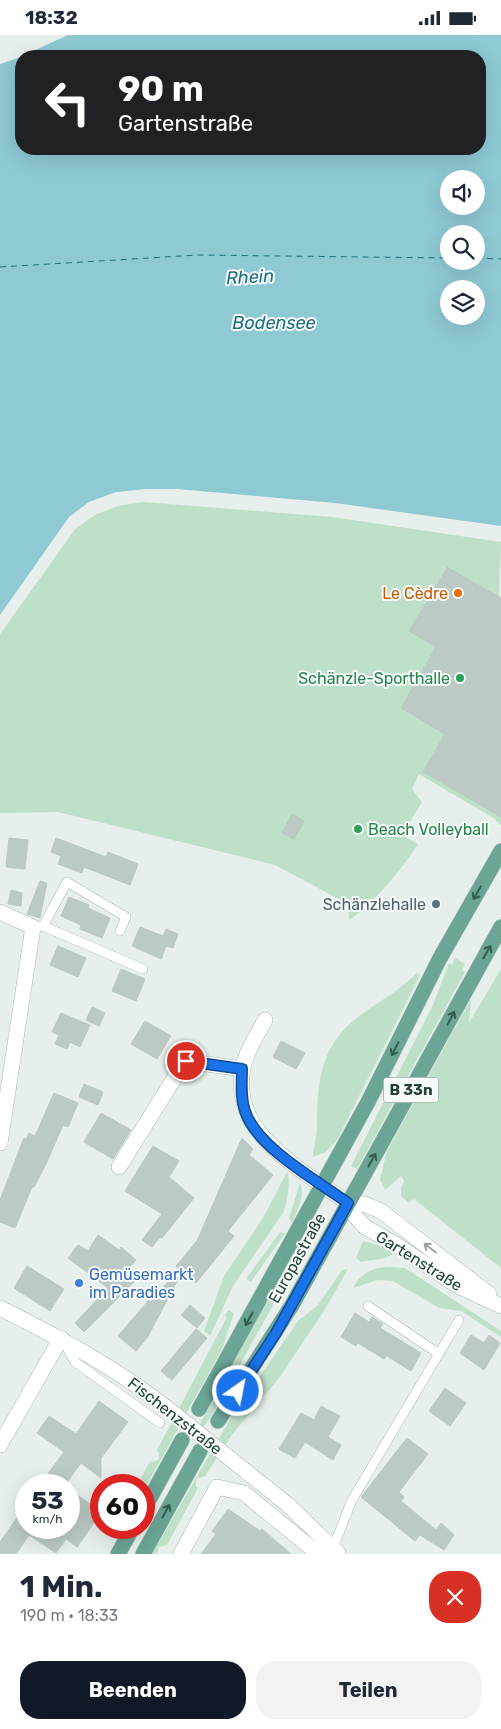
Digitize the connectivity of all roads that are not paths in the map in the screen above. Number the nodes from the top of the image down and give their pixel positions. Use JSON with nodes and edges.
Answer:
{"nodes":[{"id":1,"x":501,"y":851,"type":"edge"},
{"id":2,"x":0,"y":912,"type":"edge"},
{"id":3,"x":38,"y":927,"type":"junction"},
{"id":4,"x":501,"y":927,"type":"edge"},
{"id":5,"x":120,"y":931,"type":"dead end"},
{"id":6,"x":143,"y":969,"type":"dead end"},
{"id":7,"x":265,"y":1020,"type":"dead end"},
{"id":8,"x":242,"y":1069,"type":"junction"},
{"id":9,"x":0,"y":1143,"type":"edge"},
{"id":10,"x":118,"y":1167,"type":"dead end"},
{"id":11,"x":323,"y":1184,"type":"junction"},
{"id":12,"x":348,"y":1203,"type":"junction"},
{"id":13,"x":501,"y":1304,"type":"edge"},
{"id":14,"x":368,"y":1306,"type":"dead end"},
{"id":15,"x":0,"y":1308,"type":"edge"},
{"id":16,"x":459,"y":1320,"type":"dead end"},
{"id":17,"x":60,"y":1338,"type":"junction"},
{"id":18,"x":439,"y":1354,"type":"junction"},
{"id":19,"x":199,"y":1409,"type":"dead end"},
{"id":20,"x":218,"y":1421,"type":"dead end"},
{"id":21,"x":160,"y":1423,"type":"dead end"},
{"id":22,"x":182,"y":1440,"type":"dead end"},
{"id":23,"x":0,"y":1445,"type":"edge"},
{"id":24,"x":200,"y":1451,"type":"dead end"},
{"id":25,"x":155,"y":1489,"type":"edge"},
{"id":26,"x":126,"y":1539,"type":"edge"},
{"id":27,"x":336,"y":1551,"type":"edge"},
{"id":28,"x":118,"y":1554,"type":"edge"},
{"id":29,"x":143,"y":1554,"type":"edge"},
{"id":30,"x":181,"y":1554,"type":"edge"}],
"edges":[{"from":1,"to":11,"type":"main road","name":"Europastraße","number":"B 33n","one_way":true},
{"from":2,"to":3,"type":"street"},
{"from":3,"to":5,"type":"lane"},
{"from":3,"to":6,"type":"lane"},
{"from":3,"to":9,"type":"street"},
{"from":12,"to":4,"type":"main road","name":"Europastraße","number":"B 33n","one_way":true},
{"from":7,"to":8,"type":"street","name":"Gartenstraße"},
{"from":8,"to":10,"type":"street"},
{"from":8,"to":11,"type":"street","name":"Gartenstraße"},
{"from":11,"to":12,"type":"street","name":"Gartenstraße"},
{"from":11,"to":19,"type":"main road","name":"Europastraße","number":"B 33n","one_way":true},
{"from":13,"to":12,"type":"street","name":"Gartenstraße","one_way":true},
{"from":12,"to":13,"type":"street","name":"Gartenstraße"},
{"from":12,"to":20,"type":"main road","name":"Europastraße","number":"B 33n"},
{"from":14,"to":18,"type":"lane"},
{"from":15,"to":17,"type":"street","name":"Fischenzstraße"},
{"from":16,"to":18,"type":"lane"},
{"from":17,"to":21,"type":"lane"},
{"from":17,"to":23,"type":"street"},
{"from":17,"to":27,"type":"street","name":"Fischenzstraße","bridge":true},
{"from":18,"to":27,"type":"lane"},
{"from":22,"to":25,"type":"main road"},
{"from":29,"to":24,"type":"main road","one_way":true},
{"from":26,"to":28,"type":"main road"},
{"from":27,"to":30,"type":"street"}]}
